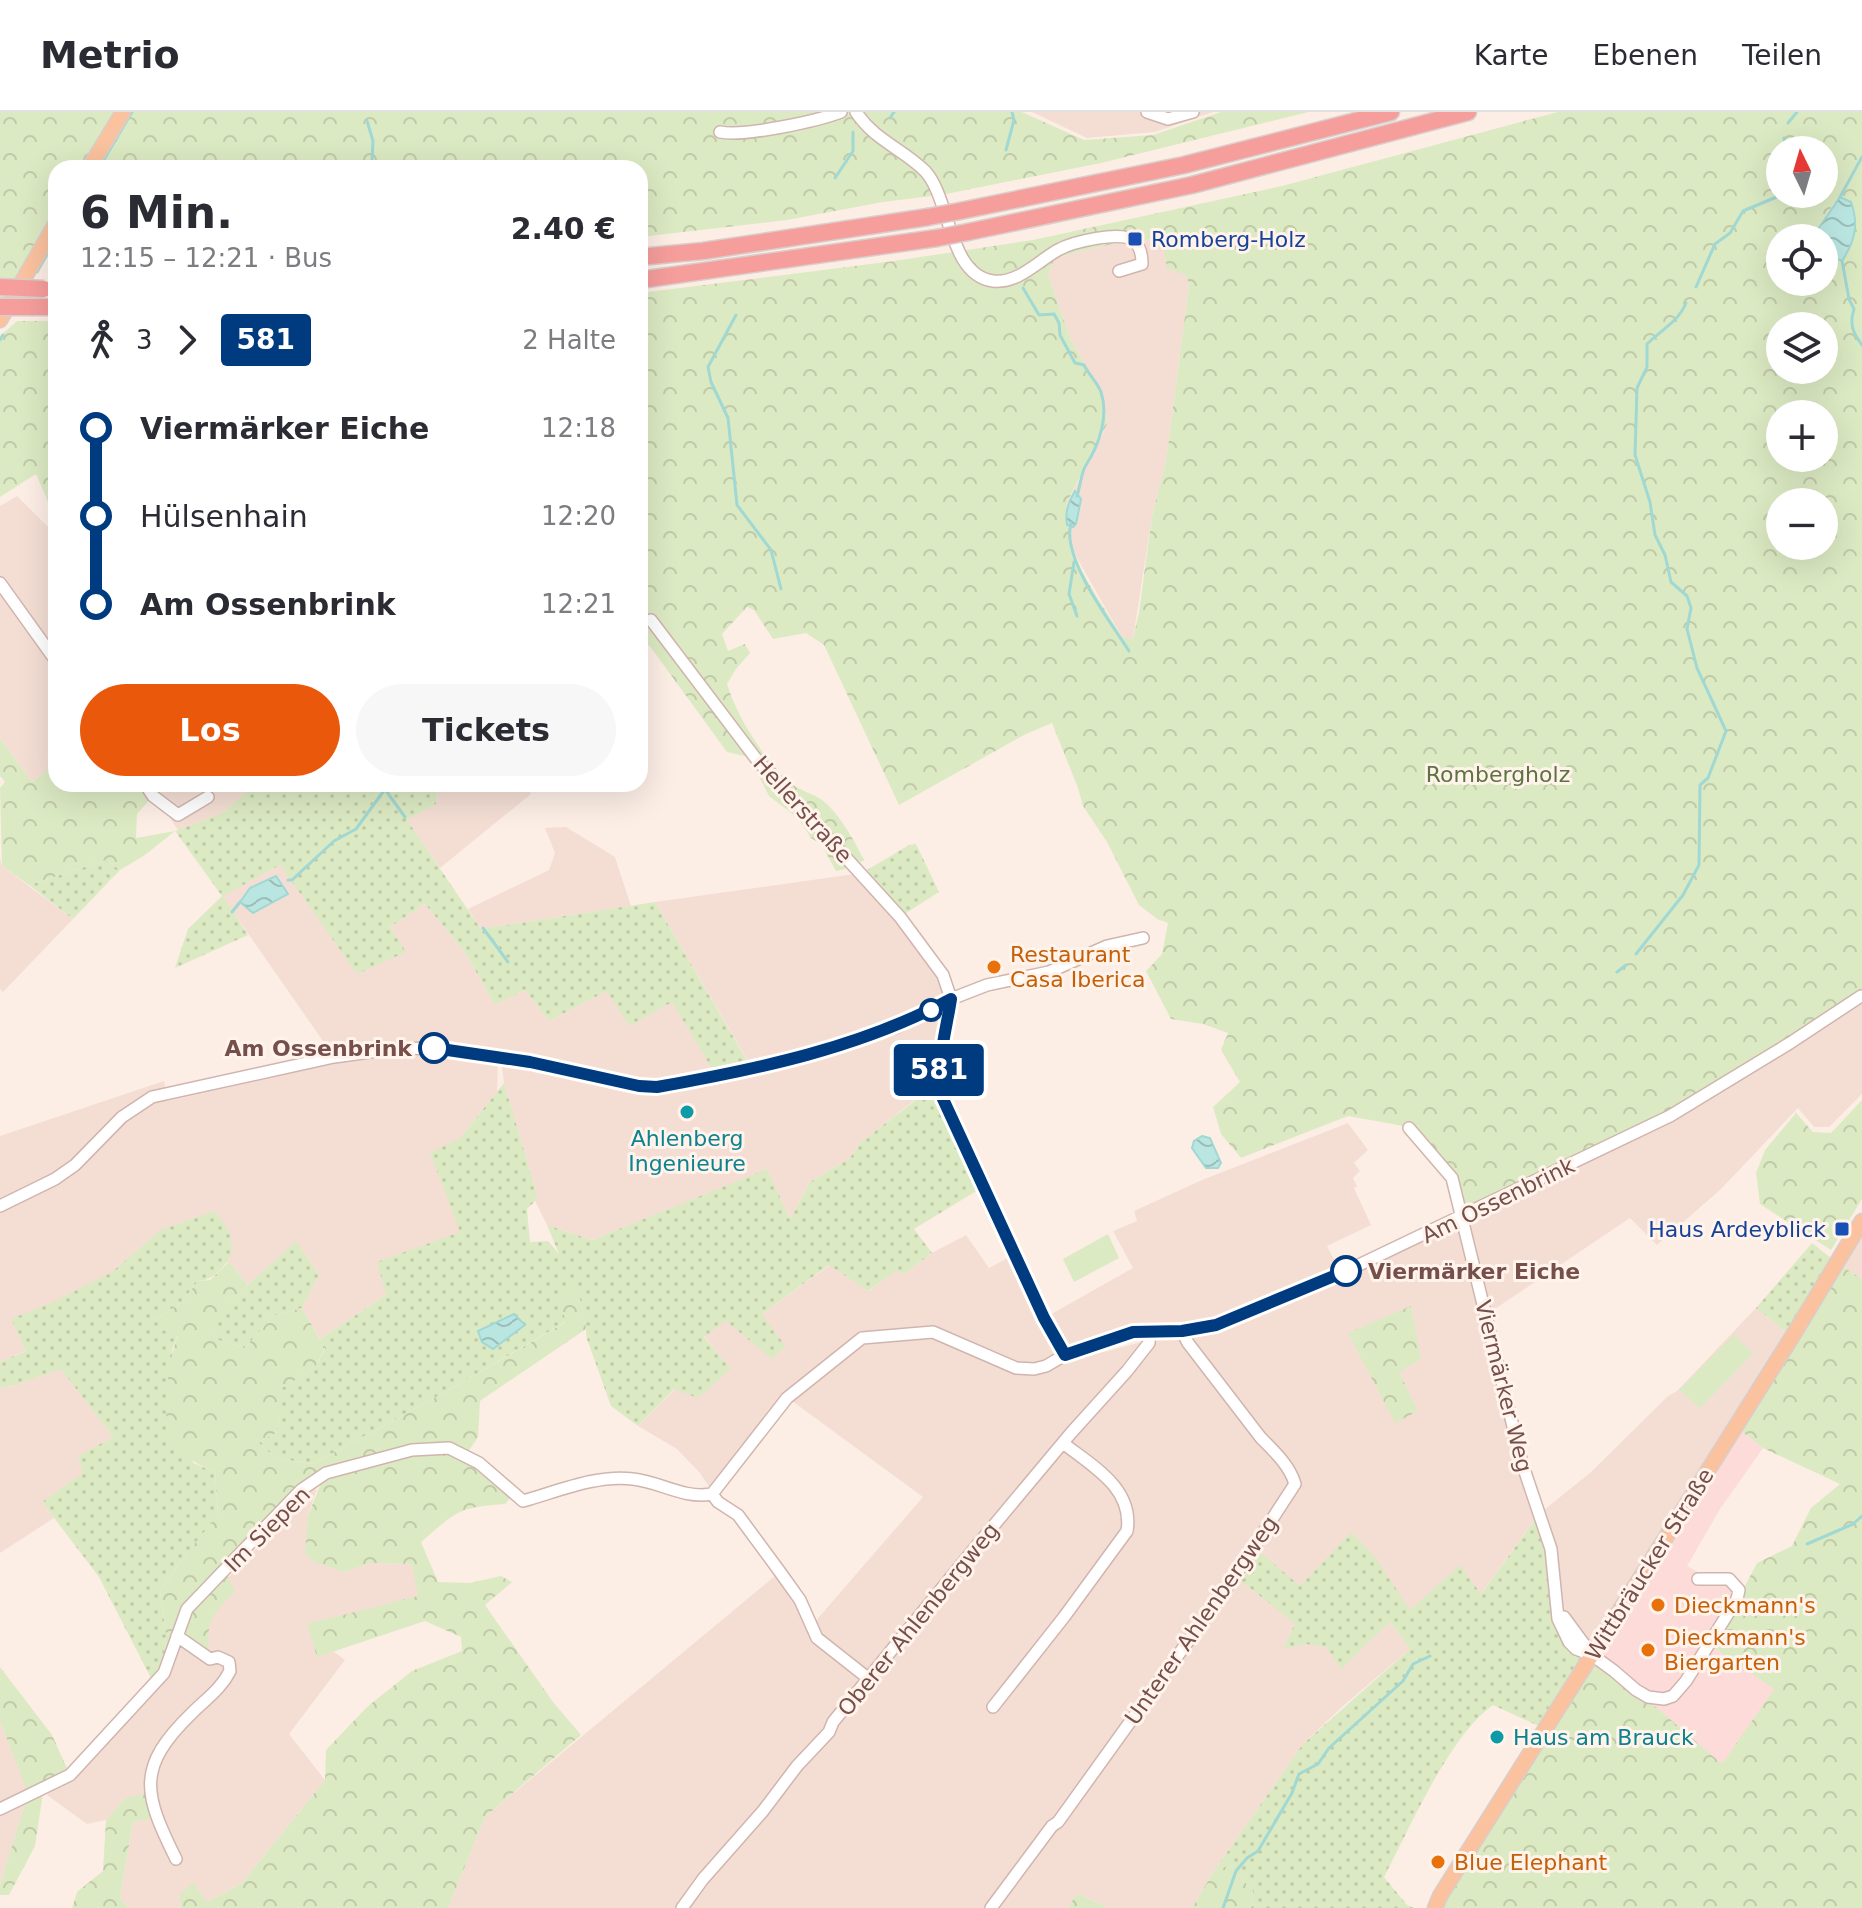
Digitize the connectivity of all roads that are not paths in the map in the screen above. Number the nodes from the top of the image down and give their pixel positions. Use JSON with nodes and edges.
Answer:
{"nodes":[{"id":1,"x":123,"y":112,"type":"edge"},
{"id":2,"x":841,"y":112,"type":"edge"},
{"id":3,"x":856,"y":112,"type":"edge"},
{"id":4,"x":1147,"y":112,"type":"edge"},
{"id":5,"x":1193,"y":112,"type":"edge"},
{"id":6,"x":1391,"y":112,"type":"edge"},
{"id":7,"x":1468,"y":112,"type":"edge"},
{"id":8,"x":720,"y":132,"type":"dead end"},
{"id":9,"x":94,"y":160,"type":"edge"},
{"id":10,"x":48,"y":237,"type":"edge"},
{"id":11,"x":648,"y":256,"type":"edge"},
{"id":12,"x":1119,"y":271,"type":"dead end"},
{"id":13,"x":648,"y":279,"type":"edge"},
{"id":14,"x":0,"y":287,"type":"edge"},
{"id":15,"x":48,"y":289,"type":"edge"},
{"id":16,"x":0,"y":307,"type":"edge"},
{"id":17,"x":48,"y":307,"type":"edge"},
{"id":18,"x":0,"y":320,"type":"edge"},
{"id":19,"x":0,"y":583,"type":"edge"},
{"id":20,"x":651,"y":620,"type":"dead end"},
{"id":21,"x":48,"y":650,"type":"edge"},
{"id":22,"x":150,"y":792,"type":"edge"},
{"id":23,"x":208,"y":797,"type":"dead end"},
{"id":24,"x":1143,"y":938,"type":"dead end"},
{"id":25,"x":1861,"y":996,"type":"edge"},
{"id":26,"x":951,"y":999,"type":"junction"},
{"id":27,"x":1409,"y":1128,"type":"dead end"},
{"id":28,"x":0,"y":1206,"type":"edge"},
{"id":29,"x":1461,"y":1218,"type":"junction"},
{"id":30,"x":1862,"y":1221,"type":"edge"},
{"id":31,"x":1150,"y":1330,"type":"junction"},
{"id":32,"x":1182,"y":1331,"type":"junction"},
{"id":33,"x":1065,"y":1355,"type":"junction"},
{"id":34,"x":1063,"y":1443,"type":"junction"},
{"id":35,"x":712,"y":1494,"type":"junction"},
{"id":36,"x":1698,"y":1579,"type":"dead end"},
{"id":37,"x":177,"y":1636,"type":"junction"},
{"id":38,"x":1592,"y":1655,"type":"junction"},
{"id":39,"x":869,"y":1679,"type":"junction"},
{"id":40,"x":993,"y":1707,"type":"dead end"},
{"id":41,"x":0,"y":1809,"type":"edge"},
{"id":42,"x":176,"y":1859,"type":"dead end"},
{"id":43,"x":682,"y":1908,"type":"edge"},
{"id":44,"x":991,"y":1908,"type":"edge"},
{"id":45,"x":1435,"y":1908,"type":"edge"}],
"edges":[{"from":1,"to":9,"type":"main road"},
{"from":2,"to":8,"type":"street"},
{"from":3,"to":12,"type":"street"},
{"from":4,"to":5,"type":"street"},
{"from":6,"to":11,"type":"highway","bridge":true},
{"from":7,"to":13,"type":"highway","bridge":true},
{"from":10,"to":18,"type":"main road"},
{"from":14,"to":15,"type":"highway","bridge":true},
{"from":16,"to":17,"type":"highway","bridge":true},
{"from":19,"to":21,"type":"street"},
{"from":20,"to":26,"type":"street","name":"Hellerstraße"},
{"from":22,"to":23,"type":"street"},
{"from":24,"to":26,"type":"street"},
{"from":25,"to":29,"type":"street","name":"Am Ossenbrink"},
{"from":26,"to":28,"type":"street"},
{"from":26,"to":33,"type":"street"},
{"from":27,"to":29,"type":"street","name":"Viermärker Weg"},
{"from":29,"to":32,"type":"street","name":"Am Ossenbrink"},
{"from":29,"to":38,"type":"street","name":"Viermärker Weg"},
{"from":30,"to":38,"type":"main road","name":"Wittbräucker Straße"},
{"from":31,"to":32,"type":"street","name":"Am Ossenbrink"},
{"from":31,"to":33,"type":"street","name":"Am Ossenbrink"},
{"from":31,"to":34,"type":"street","name":"Oberer Ahlenbergweg"},
{"from":32,"to":44,"type":"street","name":"Unterer Ahlenbergweg"},
{"from":33,"to":35,"type":"street"},
{"from":34,"to":39,"type":"street","name":"Oberer Ahlenbergweg"},
{"from":34,"to":40,"type":"street"},
{"from":35,"to":37,"type":"street","name":"Im Siepen"},
{"from":35,"to":39,"type":"street"},
{"from":36,"to":38,"type":"street","name":"Viermärker Weg"},
{"from":37,"to":41,"type":"street","name":"Im Siepen"},
{"from":37,"to":42,"type":"street"},
{"from":38,"to":45,"type":"main road","name":"Wittbräucker Straße"},
{"from":39,"to":43,"type":"street","name":"Oberer Ahlenbergweg"}]}
